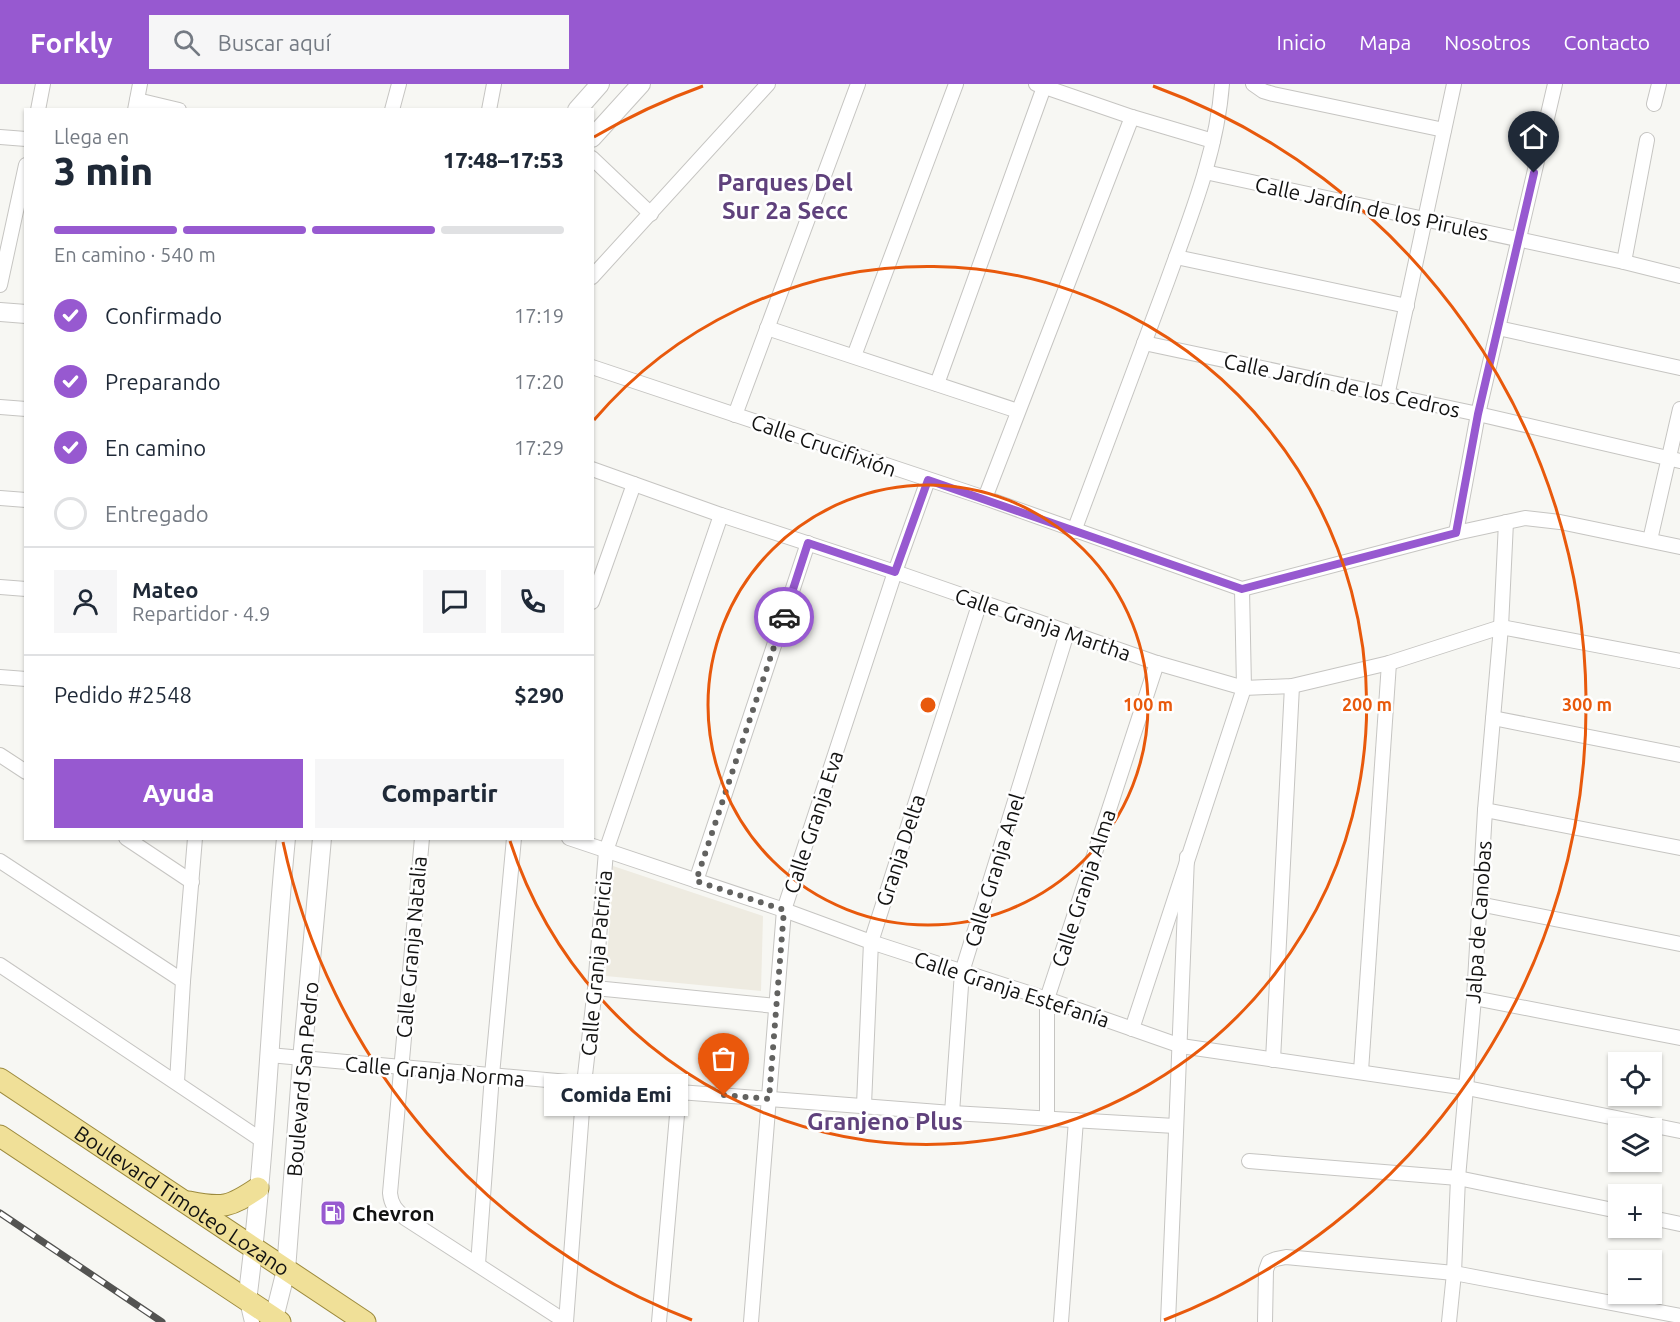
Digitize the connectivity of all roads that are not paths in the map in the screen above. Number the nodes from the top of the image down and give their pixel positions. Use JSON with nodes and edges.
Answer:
{"nodes":[{"id":1,"x":43,"y":84,"type":"edge"},
{"id":2,"x":140,"y":84,"type":"edge"},
{"id":3,"x":399,"y":84,"type":"edge"},
{"id":4,"x":494,"y":84,"type":"edge"},
{"id":5,"x":600,"y":84,"type":"edge"},
{"id":6,"x":641,"y":84,"type":"edge"},
{"id":7,"x":768,"y":84,"type":"edge"},
{"id":8,"x":858,"y":84,"type":"edge"},
{"id":9,"x":956,"y":84,"type":"edge"},
{"id":10,"x":1222,"y":84,"type":"edge"},
{"id":11,"x":1253,"y":84,"type":"edge"},
{"id":12,"x":1454,"y":84,"type":"edge"},
{"id":13,"x":1555,"y":84,"type":"edge"},
{"id":14,"x":1659,"y":84,"type":"edge"},
{"id":15,"x":1040,"y":85,"type":"edge"},
{"id":16,"x":136,"y":104,"type":"edge"},
{"id":17,"x":1654,"y":104,"type":"dead end"},
{"id":18,"x":38,"y":108,"type":"edge"},
{"id":19,"x":165,"y":108,"type":"edge"},
{"id":20,"x":393,"y":108,"type":"edge"},
{"id":21,"x":489,"y":108,"type":"edge"},
{"id":22,"x":579,"y":108,"type":"edge"},
{"id":23,"x":1132,"y":117,"type":"junction"},
{"id":24,"x":1444,"y":130,"type":"junction"},
{"id":25,"x":594,"y":136,"type":"edge"},
{"id":26,"x":0,"y":137,"type":"edge"},
{"id":27,"x":24,"y":139,"type":"edge"},
{"id":28,"x":1647,"y":140,"type":"dead end"},
{"id":29,"x":1214,"y":141,"type":"junction"},
{"id":30,"x":594,"y":160,"type":"edge"},
{"id":31,"x":24,"y":171,"type":"edge"},
{"id":32,"x":1205,"y":172,"type":"junction"},
{"id":33,"x":651,"y":214,"type":"junction"},
{"id":34,"x":1425,"y":219,"type":"junction"},
{"id":35,"x":6,"y":224,"type":"edge"},
{"id":36,"x":1518,"y":239,"type":"junction"},
{"id":37,"x":1176,"y":257,"type":"junction"},
{"id":38,"x":1624,"y":262,"type":"junction"},
{"id":39,"x":594,"y":275,"type":"edge"},
{"id":40,"x":1680,"y":276,"type":"edge"},
{"id":41,"x":0,"y":285,"type":"edge"},
{"id":42,"x":1407,"y":306,"type":"junction"},
{"id":43,"x":0,"y":312,"type":"edge"},
{"id":44,"x":24,"y":314,"type":"edge"},
{"id":45,"x":767,"y":328,"type":"junction"},
{"id":46,"x":1498,"y":328,"type":"junction"},
{"id":47,"x":1144,"y":343,"type":"junction"},
{"id":48,"x":854,"y":356,"type":"junction"},
{"id":49,"x":594,"y":368,"type":"edge"},
{"id":50,"x":1680,"y":368,"type":"edge"},
{"id":51,"x":937,"y":384,"type":"junction"},
{"id":52,"x":1387,"y":396,"type":"junction"},
{"id":53,"x":0,"y":407,"type":"edge"},
{"id":54,"x":24,"y":409,"type":"edge"},
{"id":55,"x":1680,"y":410,"type":"edge"},
{"id":56,"x":1017,"y":411,"type":"junction"},
{"id":57,"x":1478,"y":414,"type":"junction"},
{"id":58,"x":735,"y":415,"type":"junction"},
{"id":59,"x":1675,"y":460,"type":"edge"},
{"id":60,"x":594,"y":471,"type":"edge"},
{"id":61,"x":928,"y":480,"type":"junction"},
{"id":62,"x":634,"y":484,"type":"junction"},
{"id":63,"x":0,"y":498,"type":"edge"},
{"id":64,"x":985,"y":498,"type":"junction"},
{"id":65,"x":24,"y":500,"type":"edge"},
{"id":66,"x":721,"y":515,"type":"junction"},
{"id":67,"x":1506,"y":522,"type":"junction"},
{"id":68,"x":1074,"y":531,"type":"junction"},
{"id":69,"x":1456,"y":533,"type":"junction"},
{"id":70,"x":1650,"y":540,"type":"junction"},
{"id":71,"x":808,"y":543,"type":"junction"},
{"id":72,"x":1680,"y":548,"type":"edge"},
{"id":73,"x":895,"y":572,"type":"junction"},
{"id":74,"x":0,"y":587,"type":"edge"},
{"id":75,"x":24,"y":589,"type":"edge"},
{"id":76,"x":1242,"y":589,"type":"junction"},
{"id":77,"x":594,"y":596,"type":"edge"},
{"id":78,"x":980,"y":602,"type":"junction"},
{"id":79,"x":1501,"y":627,"type":"junction"},
{"id":80,"x":1067,"y":633,"type":"junction"},
{"id":81,"x":1680,"y":661,"type":"edge"},
{"id":82,"x":1157,"y":663,"type":"junction"},
{"id":83,"x":1389,"y":663,"type":"junction"},
{"id":84,"x":0,"y":677,"type":"edge"},
{"id":85,"x":24,"y":679,"type":"edge"},
{"id":86,"x":1292,"y":686,"type":"junction"},
{"id":87,"x":1244,"y":688,"type":"junction"},
{"id":88,"x":1493,"y":718,"type":"junction"},
{"id":89,"x":0,"y":755,"type":"edge"},
{"id":90,"x":1680,"y":755,"type":"edge"},
{"id":91,"x":24,"y":771,"type":"edge"},
{"id":92,"x":1485,"y":810,"type":"junction"},
{"id":93,"x":129,"y":840,"type":"edge"},
{"id":94,"x":195,"y":840,"type":"edge"},
{"id":95,"x":286,"y":840,"type":"edge"},
{"id":96,"x":322,"y":840,"type":"edge"},
{"id":97,"x":422,"y":840,"type":"edge"},
{"id":98,"x":514,"y":840,"type":"edge"},
{"id":99,"x":575,"y":840,"type":"edge"},
{"id":100,"x":1680,"y":848,"type":"edge"},
{"id":101,"x":606,"y":851,"type":"junction"},
{"id":102,"x":1187,"y":857,"type":"junction"},
{"id":103,"x":0,"y":861,"type":"edge"},
{"id":104,"x":696,"y":881,"type":"junction"},
{"id":105,"x":192,"y":882,"type":"junction"},
{"id":106,"x":1479,"y":904,"type":"junction"},
{"id":107,"x":784,"y":910,"type":"junction"},
{"id":108,"x":871,"y":942,"type":"junction"},
{"id":109,"x":1680,"y":944,"type":"edge"},
{"id":110,"x":0,"y":965,"type":"edge"},
{"id":111,"x":962,"y":972,"type":"junction"},
{"id":112,"x":183,"y":981,"type":"junction"},
{"id":113,"x":595,"y":988,"type":"junction"},
{"id":114,"x":1474,"y":998,"type":"junction"},
{"id":115,"x":1047,"y":999,"type":"junction"},
{"id":116,"x":776,"y":1006,"type":"junction"},
{"id":117,"x":1132,"y":1029,"type":"junction"},
{"id":118,"x":1680,"y":1038,"type":"edge"},
{"id":119,"x":1181,"y":1046,"type":"junction"},
{"id":120,"x":269,"y":1055,"type":"junction"},
{"id":121,"x":302,"y":1060,"type":"junction"},
{"id":122,"x":1273,"y":1060,"type":"junction"},
{"id":123,"x":400,"y":1067,"type":"junction"},
{"id":124,"x":1361,"y":1071,"type":"junction"},
{"id":125,"x":492,"y":1076,"type":"junction"},
{"id":126,"x":0,"y":1079,"type":"edge"},
{"id":127,"x":177,"y":1083,"type":"junction"},
{"id":128,"x":584,"y":1084,"type":"junction"},
{"id":129,"x":1467,"y":1088,"type":"junction"},
{"id":130,"x":679,"y":1092,"type":"junction"},
{"id":131,"x":769,"y":1099,"type":"junction"},
{"id":132,"x":864,"y":1105,"type":"junction"},
{"id":133,"x":952,"y":1113,"type":"junction"},
{"id":134,"x":1047,"y":1118,"type":"junction"},
{"id":135,"x":1076,"y":1120,"type":"junction"},
{"id":136,"x":1175,"y":1126,"type":"junction"},
{"id":137,"x":1680,"y":1131,"type":"edge"},
{"id":138,"x":0,"y":1136,"type":"edge"},
{"id":139,"x":263,"y":1142,"type":"junction"},
{"id":140,"x":1249,"y":1161,"type":"dead end"},
{"id":141,"x":1458,"y":1178,"type":"junction"},
{"id":142,"x":258,"y":1188,"type":"junction"},
{"id":143,"x":179,"y":1200,"type":"junction"},
{"id":144,"x":1608,"y":1209,"type":"edge"},
{"id":145,"x":1662,"y":1220,"type":"edge"},
{"id":146,"x":1680,"y":1224,"type":"edge"},
{"id":147,"x":254,"y":1249,"type":"junction"},
{"id":148,"x":478,"y":1264,"type":"junction"},
{"id":149,"x":286,"y":1270,"type":"junction"},
{"id":150,"x":1454,"y":1273,"type":"junction"},
{"id":151,"x":247,"y":1301,"type":"junction"},
{"id":152,"x":1680,"y":1316,"type":"edge"},
{"id":153,"x":275,"y":1321,"type":"edge"},
{"id":154,"x":252,"y":1322,"type":"edge"},
{"id":155,"x":366,"y":1322,"type":"edge"},
{"id":156,"x":566,"y":1322,"type":"edge"},
{"id":157,"x":660,"y":1322,"type":"edge"},
{"id":158,"x":751,"y":1322,"type":"edge"},
{"id":159,"x":1061,"y":1322,"type":"edge"},
{"id":160,"x":1168,"y":1322,"type":"edge"},
{"id":161,"x":1265,"y":1322,"type":"edge"},
{"id":162,"x":1449,"y":1322,"type":"edge"}],
"edges":[{"from":1,"to":18,"type":"street"},
{"from":2,"to":16,"type":"street"},
{"from":3,"to":20,"type":"street"},
{"from":4,"to":21,"type":"street"},
{"from":5,"to":22,"type":"street"},
{"from":6,"to":25,"type":"street"},
{"from":7,"to":33,"type":"street"},
{"from":8,"to":45,"type":"street"},
{"from":9,"to":48,"type":"street"},
{"from":10,"to":29,"type":"street"},
{"from":11,"to":24,"type":"street"},
{"from":12,"to":24,"type":"street"},
{"from":13,"to":36,"type":"street"},
{"from":14,"to":17,"type":"street"},
{"from":15,"to":23,"type":"street"},
{"from":15,"to":51,"type":"street"},
{"from":16,"to":19,"type":"street"},
{"from":23,"to":29,"type":"street"},
{"from":23,"to":56,"type":"street"},
{"from":24,"to":34,"type":"street"},
{"from":26,"to":27,"type":"street"},
{"from":28,"to":38,"type":"street"},
{"from":29,"to":32,"type":"street"},
{"from":30,"to":33,"type":"street"},
{"from":31,"to":35,"type":"street"},
{"from":32,"to":34,"type":"street","name":"Calle Jardín de los Pirules"},
{"from":32,"to":37,"type":"street"},
{"from":33,"to":39,"type":"street"},
{"from":34,"to":36,"type":"street","name":"Calle Jardín de los Pirules"},
{"from":34,"to":42,"type":"street"},
{"from":35,"to":41,"type":"street"},
{"from":36,"to":38,"type":"street","name":"Calle Jardín de los Pirules"},
{"from":36,"to":46,"type":"street"},
{"from":37,"to":42,"type":"street"},
{"from":37,"to":47,"type":"street"},
{"from":38,"to":40,"type":"street","name":"Calle Jardín de los Pirules"},
{"from":42,"to":52,"type":"street"},
{"from":43,"to":44,"type":"street"},
{"from":45,"to":48,"type":"street"},
{"from":45,"to":58,"type":"street"},
{"from":46,"to":50,"type":"street"},
{"from":46,"to":57,"type":"street"},
{"from":47,"to":52,"type":"street","name":"Calle Jardín de los Cedros"},
{"from":47,"to":68,"type":"street"},
{"from":48,"to":51,"type":"street"},
{"from":49,"to":58,"type":"street","name":"Calle Crucifixión"},
{"from":51,"to":56,"type":"street"},
{"from":52,"to":57,"type":"street","name":"Calle Jardín de los Cedros"},
{"from":53,"to":54,"type":"street"},
{"from":55,"to":59,"type":"street"},
{"from":56,"to":64,"type":"street"},
{"from":57,"to":59,"type":"street","name":"Calle Jardín de los Cedros"},
{"from":57,"to":69,"type":"street"},
{"from":58,"to":61,"type":"street","name":"Calle Crucifixión"},
{"from":59,"to":70,"type":"street"},
{"from":60,"to":62,"type":"street","name":"Calle Granja Martha"},
{"from":61,"to":64,"type":"street","name":"Calle Crucifixión"},
{"from":61,"to":73,"type":"street","name":"Calle Granja Eva"},
{"from":62,"to":66,"type":"street","name":"Calle Granja Martha"},
{"from":62,"to":77,"type":"street"},
{"from":63,"to":65,"type":"street"},
{"from":64,"to":68,"type":"street","name":"Calle Crucifixión"},
{"from":66,"to":71,"type":"street","name":"Calle Granja Martha"},
{"from":66,"to":101,"type":"street","name":"Calle Granja Patricia"},
{"from":67,"to":69,"type":"street"},
{"from":67,"to":70,"type":"street"},
{"from":67,"to":79,"type":"street","name":"Jalpa de Canobas"},
{"from":68,"to":76,"type":"street","name":"Calle Crucifixión"},
{"from":69,"to":76,"type":"street"},
{"from":70,"to":72,"type":"street"},
{"from":71,"to":73,"type":"street","name":"Calle Granja Martha"},
{"from":71,"to":104,"type":"street"},
{"from":73,"to":78,"type":"street","name":"Calle Granja Martha"},
{"from":73,"to":107,"type":"street","name":"Calle Granja Eva"},
{"from":74,"to":75,"type":"street"},
{"from":76,"to":87,"type":"street"},
{"from":78,"to":80,"type":"street","name":"Calle Granja Martha"},
{"from":78,"to":108,"type":"street","name":"Granja Delta"},
{"from":79,"to":81,"type":"street"},
{"from":79,"to":83,"type":"street","name":"Calle Granja Martha"},
{"from":79,"to":88,"type":"street","name":"Jalpa de Canobas"},
{"from":80,"to":82,"type":"street","name":"Calle Granja Martha"},
{"from":80,"to":111,"type":"street","name":"Calle Granja Anel"},
{"from":82,"to":87,"type":"street","name":"Calle Granja Martha"},
{"from":82,"to":115,"type":"street","name":"Calle Granja Alma"},
{"from":83,"to":86,"type":"street","name":"Calle Granja Martha"},
{"from":83,"to":124,"type":"street"},
{"from":84,"to":85,"type":"street"},
{"from":86,"to":87,"type":"street","name":"Calle Granja Martha"},
{"from":86,"to":122,"type":"street"},
{"from":87,"to":102,"type":"street"},
{"from":88,"to":90,"type":"street"},
{"from":88,"to":92,"type":"street","name":"Jalpa de Canobas"},
{"from":89,"to":91,"type":"street"},
{"from":92,"to":100,"type":"street"},
{"from":92,"to":106,"type":"street","name":"Jalpa de Canobas"},
{"from":93,"to":105,"type":"street"},
{"from":94,"to":105,"type":"street"},
{"from":95,"to":120,"type":"street","name":"Boulevard San Pedro"},
{"from":96,"to":121,"type":"street","name":"Boulevard San Pedro"},
{"from":97,"to":123,"type":"street","name":"Calle Granja Natalia"},
{"from":98,"to":125,"type":"street"},
{"from":99,"to":101,"type":"street","name":"Calle Granja Estefanía"},
{"from":101,"to":104,"type":"street","name":"Calle Granja Estefanía"},
{"from":101,"to":113,"type":"street","name":"Calle Granja Patricia"},
{"from":102,"to":117,"type":"street"},
{"from":102,"to":119,"type":"street"},
{"from":103,"to":112,"type":"street"},
{"from":104,"to":107,"type":"street","name":"Calle Granja Estefanía"},
{"from":105,"to":112,"type":"street"},
{"from":106,"to":109,"type":"street"},
{"from":106,"to":114,"type":"street","name":"Jalpa de Canobas"},
{"from":107,"to":108,"type":"street","name":"Calle Granja Estefanía"},
{"from":107,"to":116,"type":"street","name":"Calle Granja Eva"},
{"from":108,"to":111,"type":"street","name":"Calle Granja Estefanía"},
{"from":108,"to":132,"type":"street","name":"Granja Delta"},
{"from":110,"to":127,"type":"street"},
{"from":111,"to":115,"type":"street","name":"Calle Granja Estefanía"},
{"from":111,"to":133,"type":"street","name":"Calle Granja Anel"},
{"from":112,"to":127,"type":"street"},
{"from":113,"to":116,"type":"street"},
{"from":113,"to":128,"type":"street","name":"Calle Granja Patricia"},
{"from":114,"to":118,"type":"street"},
{"from":114,"to":129,"type":"street","name":"Jalpa de Canobas"},
{"from":115,"to":117,"type":"street","name":"Calle Granja Estefanía"},
{"from":115,"to":134,"type":"street","name":"Calle Granja Alma"},
{"from":116,"to":131,"type":"street","name":"Calle Granja Eva"},
{"from":117,"to":119,"type":"street","name":"Calle Granja Estefanía"},
{"from":119,"to":122,"type":"street","name":"Calle Granja Estefanía"},
{"from":119,"to":136,"type":"street"},
{"from":120,"to":121,"type":"street","name":"Calle Granja Norma"},
{"from":120,"to":139,"type":"street","name":"Boulevard San Pedro"},
{"from":121,"to":123,"type":"street","name":"Calle Granja Norma"},
{"from":121,"to":149,"type":"street","name":"Boulevard San Pedro"},
{"from":122,"to":124,"type":"street","name":"Calle Granja Estefanía"},
{"from":123,"to":125,"type":"street","name":"Calle Granja Norma"},
{"from":123,"to":148,"type":"street","name":"Calle Granja Natalia"},
{"from":124,"to":129,"type":"street","name":"Calle Granja Estefanía"},
{"from":125,"to":128,"type":"street","name":"Calle Granja Norma"},
{"from":125,"to":148,"type":"street"},
{"from":126,"to":143,"type":"main road","name":"Boulevard Timoteo Lozano"},
{"from":127,"to":139,"type":"street"},
{"from":128,"to":130,"type":"street","name":"Calle Granja Norma"},
{"from":128,"to":156,"type":"street","name":"Calle Granja Patricia"},
{"from":129,"to":137,"type":"street","name":"Calle Granja Estefanía"},
{"from":129,"to":141,"type":"street","name":"Jalpa de Canobas"},
{"from":130,"to":131,"type":"street","name":"Calle Granja Norma"},
{"from":130,"to":157,"type":"street"},
{"from":131,"to":132,"type":"street","name":"Calle Granja Norma"},
{"from":131,"to":158,"type":"street","name":"Calle Granja Eva"},
{"from":132,"to":133,"type":"street","name":"Calle Granja Norma"},
{"from":133,"to":134,"type":"street","name":"Calle Granja Norma"},
{"from":134,"to":135,"type":"street","name":"Calle Granja Norma"},
{"from":135,"to":136,"type":"street","name":"Calle Granja Norma"},
{"from":135,"to":159,"type":"street"},
{"from":136,"to":160,"type":"street"},
{"from":138,"to":151,"type":"main road"},
{"from":139,"to":142,"type":"street","name":"Boulevard San Pedro"},
{"from":140,"to":141,"type":"street"},
{"from":141,"to":144,"type":"street"},
{"from":141,"to":150,"type":"street","name":"Jalpa de Canobas"},
{"from":142,"to":143,"type":"main road"},
{"from":142,"to":147,"type":"street","name":"Boulevard San Pedro"},
{"from":143,"to":147,"type":"main road","name":"Boulevard Timoteo Lozano"},
{"from":145,"to":146,"type":"street"},
{"from":147,"to":149,"type":"main road","name":"Boulevard Timoteo Lozano"},
{"from":147,"to":151,"type":"street","name":"Boulevard San Pedro"},
{"from":148,"to":156,"type":"street","name":"Calle Granja Natalia"},
{"from":149,"to":153,"type":"street","name":"Boulevard San Pedro"},
{"from":149,"to":155,"type":"main road","name":"Boulevard Timoteo Lozano"},
{"from":150,"to":152,"type":"street"},
{"from":150,"to":161,"type":"street"},
{"from":150,"to":162,"type":"street","name":"Jalpa de Canobas"},
{"from":151,"to":153,"type":"main road"},
{"from":151,"to":154,"type":"street"}]}
